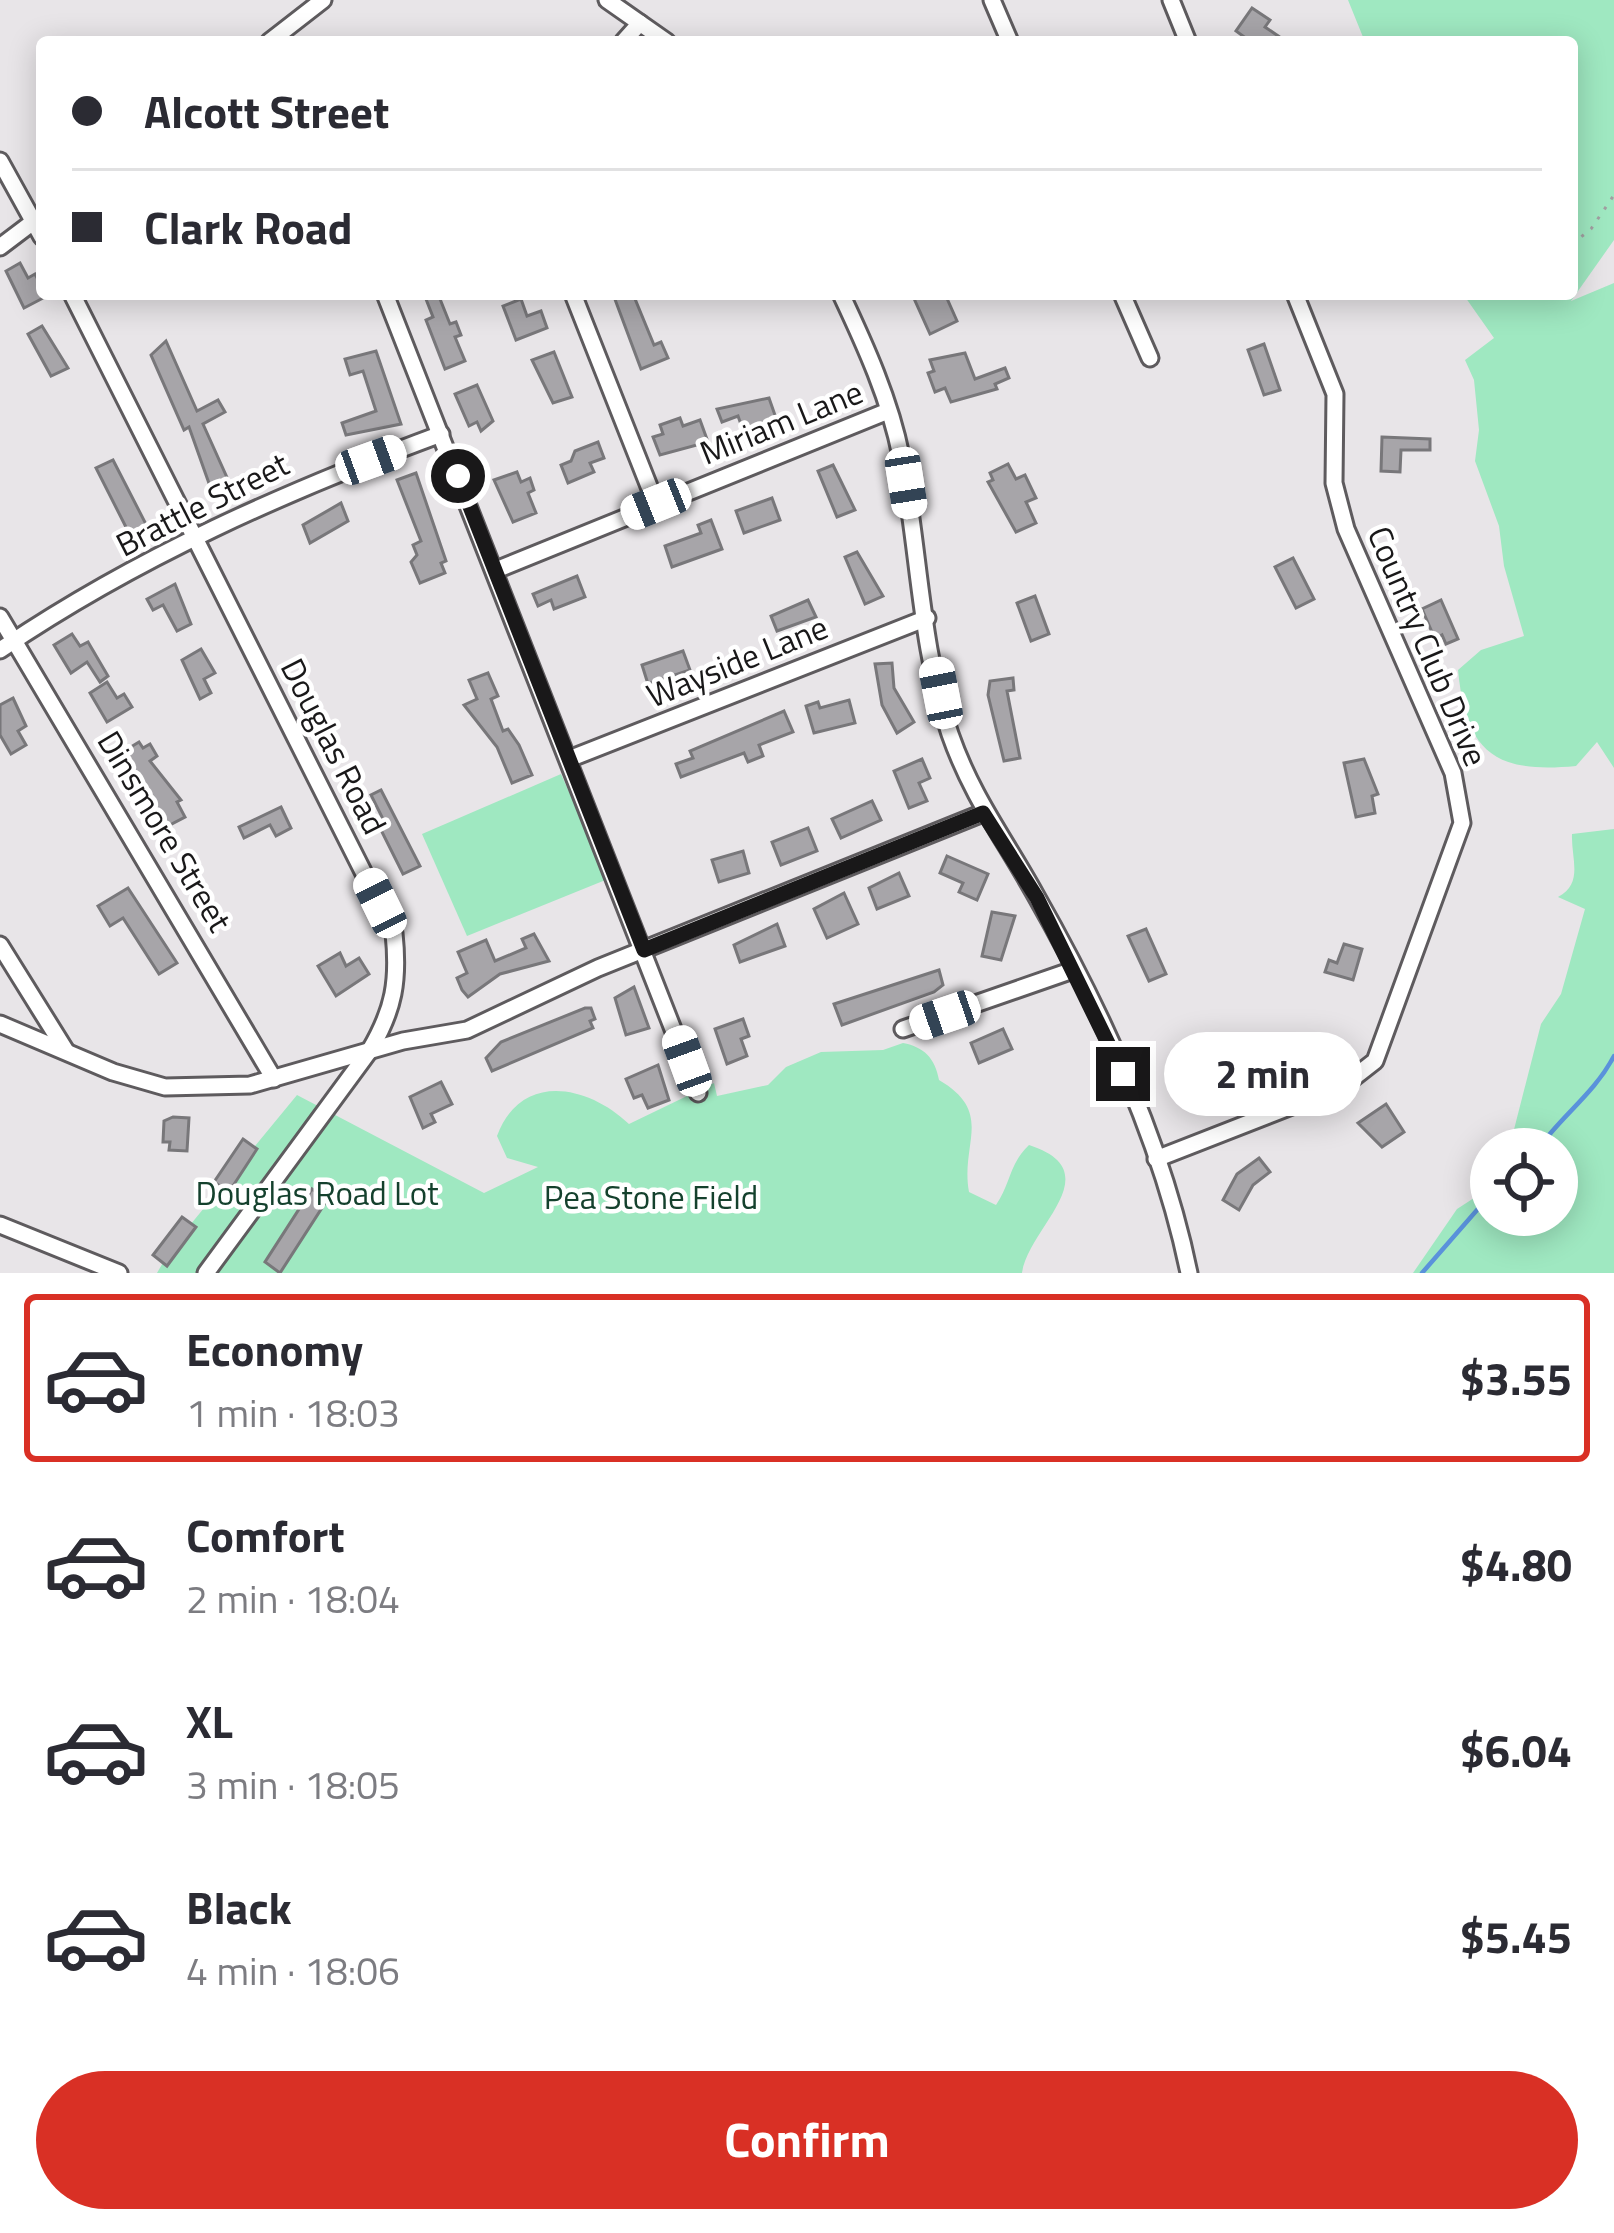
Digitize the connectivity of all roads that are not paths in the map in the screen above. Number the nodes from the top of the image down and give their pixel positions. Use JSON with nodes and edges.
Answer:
{"nodes":[{"id":1,"x":323,"y":0,"type":"edge"},
{"id":2,"x":607,"y":0,"type":"edge"},
{"id":3,"x":992,"y":0,"type":"edge"},
{"id":4,"x":1171,"y":0,"type":"edge"},
{"id":5,"x":640,"y":23,"type":"junction"},
{"id":6,"x":281,"y":36,"type":"edge"},
{"id":7,"x":628,"y":36,"type":"edge"},
{"id":8,"x":658,"y":36,"type":"edge"},
{"id":9,"x":1007,"y":36,"type":"edge"},
{"id":10,"x":1186,"y":36,"type":"edge"},
{"id":11,"x":0,"y":161,"type":"edge"},
{"id":12,"x":36,"y":219,"type":"edge"},
{"id":13,"x":36,"y":226,"type":"edge"},
{"id":14,"x":0,"y":247,"type":"edge"},
{"id":15,"x":75,"y":300,"type":"edge"},
{"id":16,"x":387,"y":300,"type":"edge"},
{"id":17,"x":575,"y":300,"type":"edge"},
{"id":18,"x":843,"y":300,"type":"edge"},
{"id":19,"x":1126,"y":300,"type":"edge"},
{"id":20,"x":1297,"y":300,"type":"edge"},
{"id":21,"x":1150,"y":358,"type":"dead end"},
{"id":22,"x":888,"y":411,"type":"junction"},
{"id":23,"x":441,"y":434,"type":"junction"},
{"id":24,"x":656,"y":504,"type":"junction"},
{"id":25,"x":194,"y":537,"type":"junction"},
{"id":26,"x":496,"y":570,"type":"junction"},
{"id":27,"x":0,"y":617,"type":"edge"},
{"id":28,"x":927,"y":619,"type":"junction"},
{"id":29,"x":7,"y":645,"type":"edge"},
{"id":30,"x":569,"y":759,"type":"junction"},
{"id":31,"x":983,"y":813,"type":"junction"},
{"id":32,"x":0,"y":945,"type":"edge"},
{"id":33,"x":644,"y":950,"type":"junction"},
{"id":34,"x":1073,"y":970,"type":"junction"},
{"id":35,"x":0,"y":1024,"type":"edge"},
{"id":36,"x":903,"y":1029,"type":"dead end"},
{"id":37,"x":370,"y":1050,"type":"junction"},
{"id":38,"x":66,"y":1051,"type":"junction"},
{"id":39,"x":274,"y":1079,"type":"junction"},
{"id":40,"x":698,"y":1093,"type":"dead end"},
{"id":41,"x":1156,"y":1159,"type":"junction"},
{"id":42,"x":0,"y":1225,"type":"edge"},
{"id":43,"x":118,"y":1273,"type":"edge"},
{"id":44,"x":206,"y":1273,"type":"edge"},
{"id":45,"x":1189,"y":1273,"type":"edge"}],
"edges":[{"from":1,"to":6,"type":"street"},
{"from":2,"to":5,"type":"street"},
{"from":3,"to":9,"type":"street"},
{"from":4,"to":10,"type":"street"},
{"from":5,"to":7,"type":"street"},
{"from":5,"to":8,"type":"street"},
{"from":11,"to":12,"type":"street"},
{"from":13,"to":14,"type":"street"},
{"from":15,"to":25,"type":"street","name":"Douglas Road"},
{"from":16,"to":23,"type":"street"},
{"from":17,"to":24,"type":"street"},
{"from":18,"to":22,"type":"street"},
{"from":19,"to":21,"type":"street"},
{"from":20,"to":41,"type":"street","name":"Country Club Drive"},
{"from":22,"to":24,"type":"street","name":"Miriam Lane"},
{"from":22,"to":28,"type":"street"},
{"from":23,"to":25,"type":"street","name":"Brattle Street"},
{"from":23,"to":26,"type":"street"},
{"from":24,"to":26,"type":"street","name":"Miriam Lane"},
{"from":25,"to":29,"type":"street","name":"Brattle Street"},
{"from":25,"to":37,"type":"street","name":"Douglas Road"},
{"from":26,"to":30,"type":"street"},
{"from":27,"to":29,"type":"street","name":"Dinsmore Street"},
{"from":28,"to":30,"type":"street","name":"Wayside Lane"},
{"from":28,"to":31,"type":"street"},
{"from":29,"to":39,"type":"street","name":"Dinsmore Street"},
{"from":30,"to":33,"type":"street"},
{"from":31,"to":33,"type":"street"},
{"from":31,"to":34,"type":"street"},
{"from":32,"to":38,"type":"street"},
{"from":33,"to":37,"type":"street"},
{"from":33,"to":40,"type":"street"},
{"from":34,"to":36,"type":"street"},
{"from":34,"to":41,"type":"street"},
{"from":35,"to":38,"type":"street"},
{"from":37,"to":39,"type":"street"},
{"from":37,"to":44,"type":"street","name":"Douglas Road"},
{"from":38,"to":39,"type":"street"},
{"from":41,"to":45,"type":"street"},
{"from":42,"to":43,"type":"street"}]}
